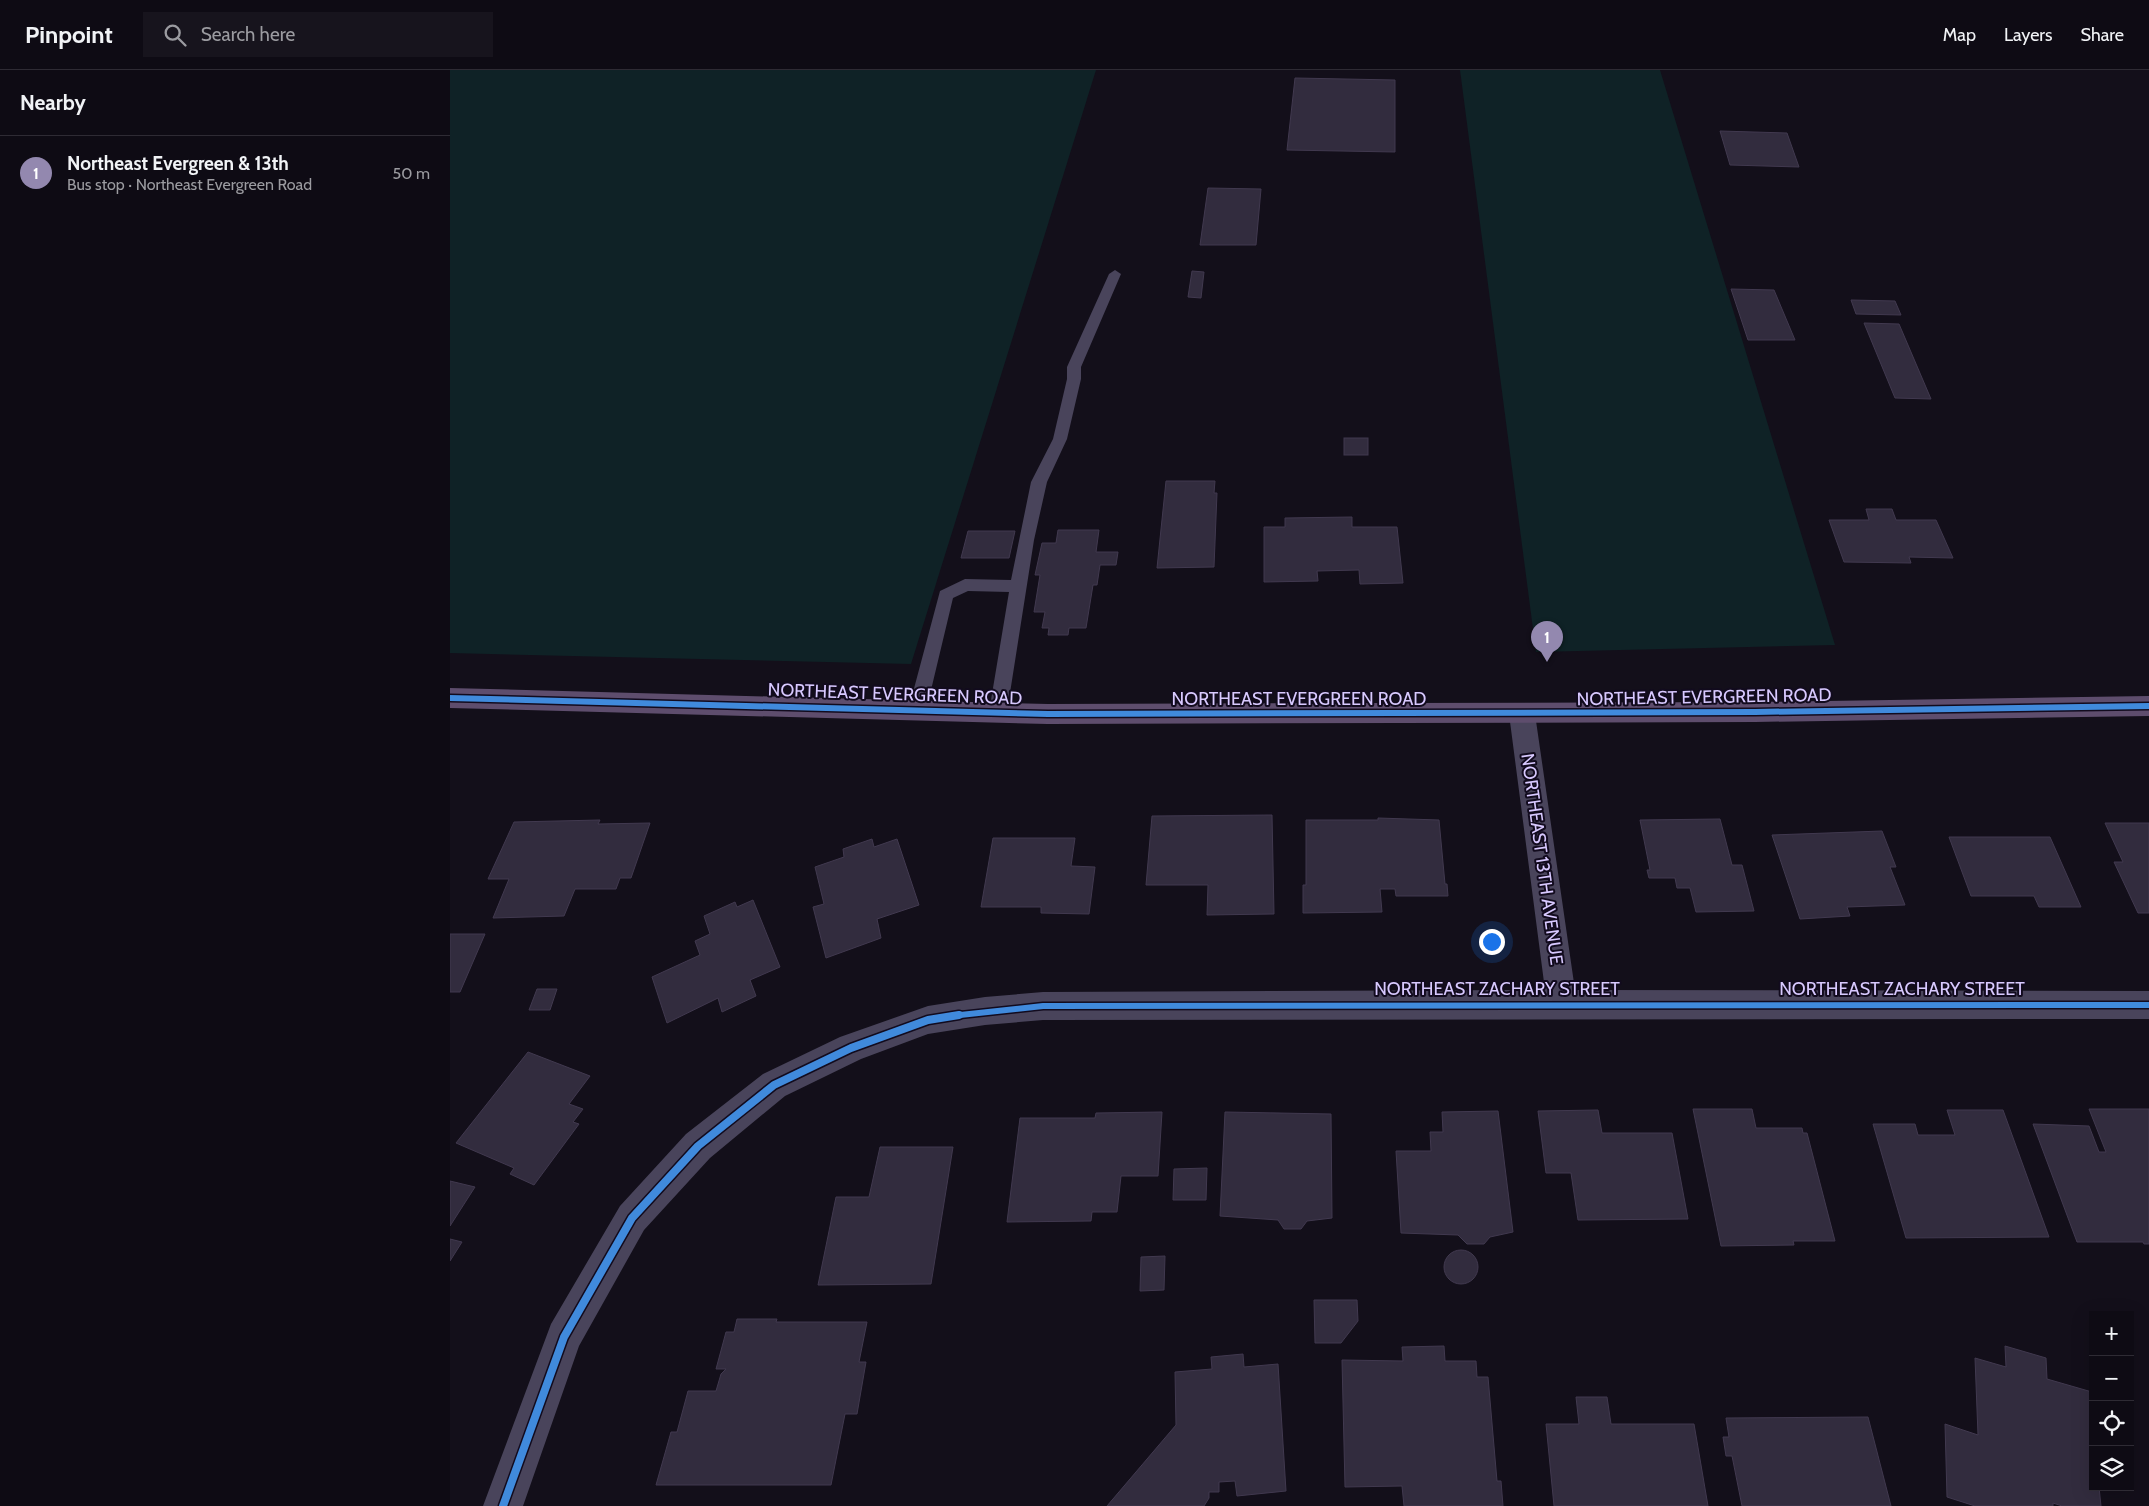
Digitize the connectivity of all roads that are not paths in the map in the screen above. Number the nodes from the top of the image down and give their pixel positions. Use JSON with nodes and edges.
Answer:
{"nodes":[{"id":1,"x":1115,"y":274,"type":"dead end"},
{"id":2,"x":1018,"y":586,"type":"junction"},
{"id":3,"x":450,"y":698,"type":"edge"},
{"id":4,"x":2149,"y":706,"type":"edge"},
{"id":5,"x":917,"y":711,"type":"junction"},
{"id":6,"x":998,"y":712,"type":"junction"},
{"id":7,"x":1522,"y":714,"type":"junction"},
{"id":8,"x":1562,"y":1004,"type":"junction"},
{"id":9,"x":2149,"y":1005,"type":"edge"},
{"id":10,"x":504,"y":1506,"type":"edge"}],
"edges":[{"from":1,"to":2,"type":"lane"},
{"from":2,"to":5,"type":"lane"},
{"from":2,"to":6,"type":"lane"},
{"from":3,"to":5,"type":"main road","name":"NORTHEAST EVERGREEN ROAD"},
{"from":4,"to":7,"type":"main road","name":"NORTHEAST EVERGREEN ROAD"},
{"from":5,"to":6,"type":"main road","name":"NORTHEAST EVERGREEN ROAD"},
{"from":6,"to":7,"type":"main road","name":"NORTHEAST EVERGREEN ROAD"},
{"from":7,"to":8,"type":"street","name":"NORTHEAST 13TH AVENUE"},
{"from":8,"to":9,"type":"street","name":"NORTHEAST ZACHARY STREET"},
{"from":8,"to":10,"type":"street","name":"NORTHEAST ZACHARY STREET"}]}
